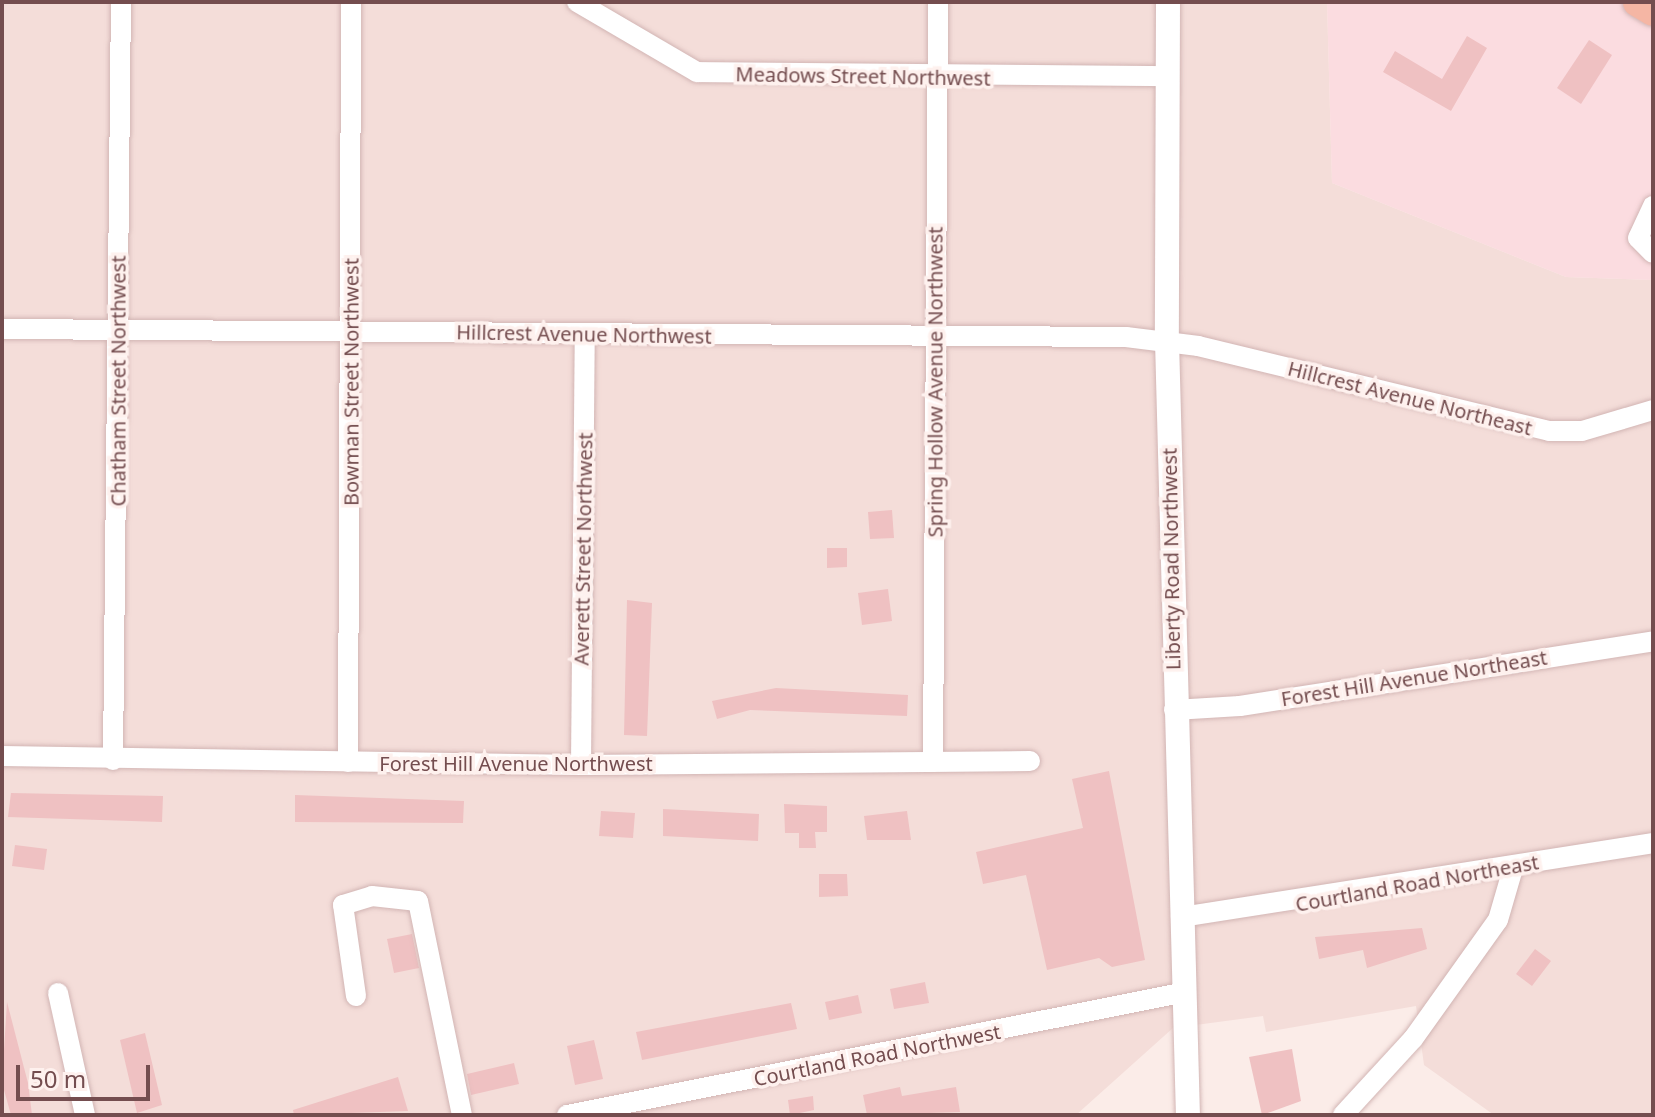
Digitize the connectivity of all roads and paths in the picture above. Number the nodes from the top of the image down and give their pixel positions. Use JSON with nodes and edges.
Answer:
{"nodes":[{"id":1,"x":121,"y":2,"type":"edge"},
{"id":2,"x":351,"y":2,"type":"edge"},
{"id":3,"x":577,"y":2,"type":"edge"},
{"id":4,"x":938,"y":2,"type":"edge"},
{"id":5,"x":1168,"y":2,"type":"edge"},
{"id":6,"x":1638,"y":2,"type":"edge"},
{"id":7,"x":1653,"y":11,"type":"edge"},
{"id":8,"x":938,"y":76,"type":"junction"},
{"id":9,"x":1168,"y":76,"type":"junction"},
{"id":10,"x":1653,"y":206,"type":"edge"},
{"id":11,"x":1653,"y":253,"type":"edge"},
{"id":12,"x":2,"y":329,"type":"edge"},
{"id":13,"x":118,"y":331,"type":"junction"},
{"id":14,"x":351,"y":333,"type":"junction"},
{"id":15,"x":585,"y":334,"type":"junction"},
{"id":16,"x":935,"y":336,"type":"junction"},
{"id":17,"x":1167,"y":341,"type":"junction"},
{"id":18,"x":1653,"y":410,"type":"edge"},
{"id":19,"x":1653,"y":641,"type":"edge"},
{"id":20,"x":1174,"y":710,"type":"junction"},
{"id":21,"x":2,"y":756,"type":"edge"},
{"id":22,"x":113,"y":760,"type":"junction"},
{"id":23,"x":1030,"y":761,"type":"dead end"},
{"id":24,"x":348,"y":762,"type":"junction"},
{"id":25,"x":933,"y":762,"type":"junction"},
{"id":26,"x":581,"y":765,"type":"junction"},
{"id":27,"x":1653,"y":843,"type":"edge"},
{"id":28,"x":1514,"y":865,"type":"junction"},
{"id":29,"x":1181,"y":917,"type":"junction"},
{"id":30,"x":1186,"y":992,"type":"junction"},
{"id":31,"x":58,"y":993,"type":"dead end"},
{"id":32,"x":356,"y":996,"type":"dead end"},
{"id":33,"x":85,"y":1115,"type":"edge"},
{"id":34,"x":462,"y":1115,"type":"edge"},
{"id":35,"x":567,"y":1115,"type":"edge"},
{"id":36,"x":1188,"y":1115,"type":"edge"},
{"id":37,"x":1343,"y":1115,"type":"edge"}],
"edges":[{"from":1,"to":13,"type":"street","name":"Chatham Street Northwest"},
{"from":2,"to":14,"type":"street","name":"Bowman Street Northwest"},
{"from":3,"to":8,"type":"street","name":"Meadows Street Northwest"},
{"from":4,"to":8,"type":"street","name":"Spring Hollow Avenue Northwest"},
{"from":5,"to":9,"type":"street","name":"Liberty Road Northwest"},
{"from":6,"to":7,"type":"main road"},
{"from":8,"to":9,"type":"street","name":"Meadows Street Northwest"},
{"from":8,"to":16,"type":"street","name":"Spring Hollow Avenue Northwest"},
{"from":9,"to":17,"type":"street","name":"Liberty Road Northwest"},
{"from":10,"to":11,"type":"street"},
{"from":12,"to":13,"type":"street","name":"Hillcrest Avenue Northwest"},
{"from":13,"to":14,"type":"street","name":"Hillcrest Avenue Northwest"},
{"from":13,"to":22,"type":"street","name":"Chatham Street Northwest"},
{"from":14,"to":15,"type":"street","name":"Hillcrest Avenue Northwest"},
{"from":14,"to":24,"type":"street","name":"Bowman Street Northwest"},
{"from":15,"to":16,"type":"street","name":"Hillcrest Avenue Northwest"},
{"from":15,"to":26,"type":"street","name":"Averett Street Northwest"},
{"from":16,"to":17,"type":"street","name":"Hillcrest Avenue Northwest"},
{"from":16,"to":25,"type":"street","name":"Spring Hollow Avenue Northwest"},
{"from":17,"to":18,"type":"street","name":"Hillcrest Avenue Northeast"},
{"from":17,"to":20,"type":"street","name":"Liberty Road Northwest"},
{"from":19,"to":20,"type":"street","name":"Forest Hill Avenue Northeast"},
{"from":20,"to":29,"type":"street","name":"Liberty Road Northwest"},
{"from":21,"to":22,"type":"street","name":"Forest Hill Avenue Northwest"},
{"from":22,"to":24,"type":"street","name":"Forest Hill Avenue Northwest"},
{"from":23,"to":25,"type":"street","name":"Forest Hill Avenue Northwest"},
{"from":24,"to":26,"type":"street","name":"Forest Hill Avenue Northwest"},
{"from":25,"to":26,"type":"street","name":"Forest Hill Avenue Northwest"},
{"from":27,"to":28,"type":"street","name":"Courtland Road Northeast"},
{"from":28,"to":29,"type":"street","name":"Courtland Road Northeast"},
{"from":28,"to":37,"type":"street"},
{"from":29,"to":30,"type":"street","name":"Liberty Road Northwest"},
{"from":30,"to":35,"type":"street","name":"Courtland Road Northwest"},
{"from":30,"to":36,"type":"street","name":"Liberty Road Northwest"},
{"from":31,"to":33,"type":"street"},
{"from":32,"to":34,"type":"street"}]}
